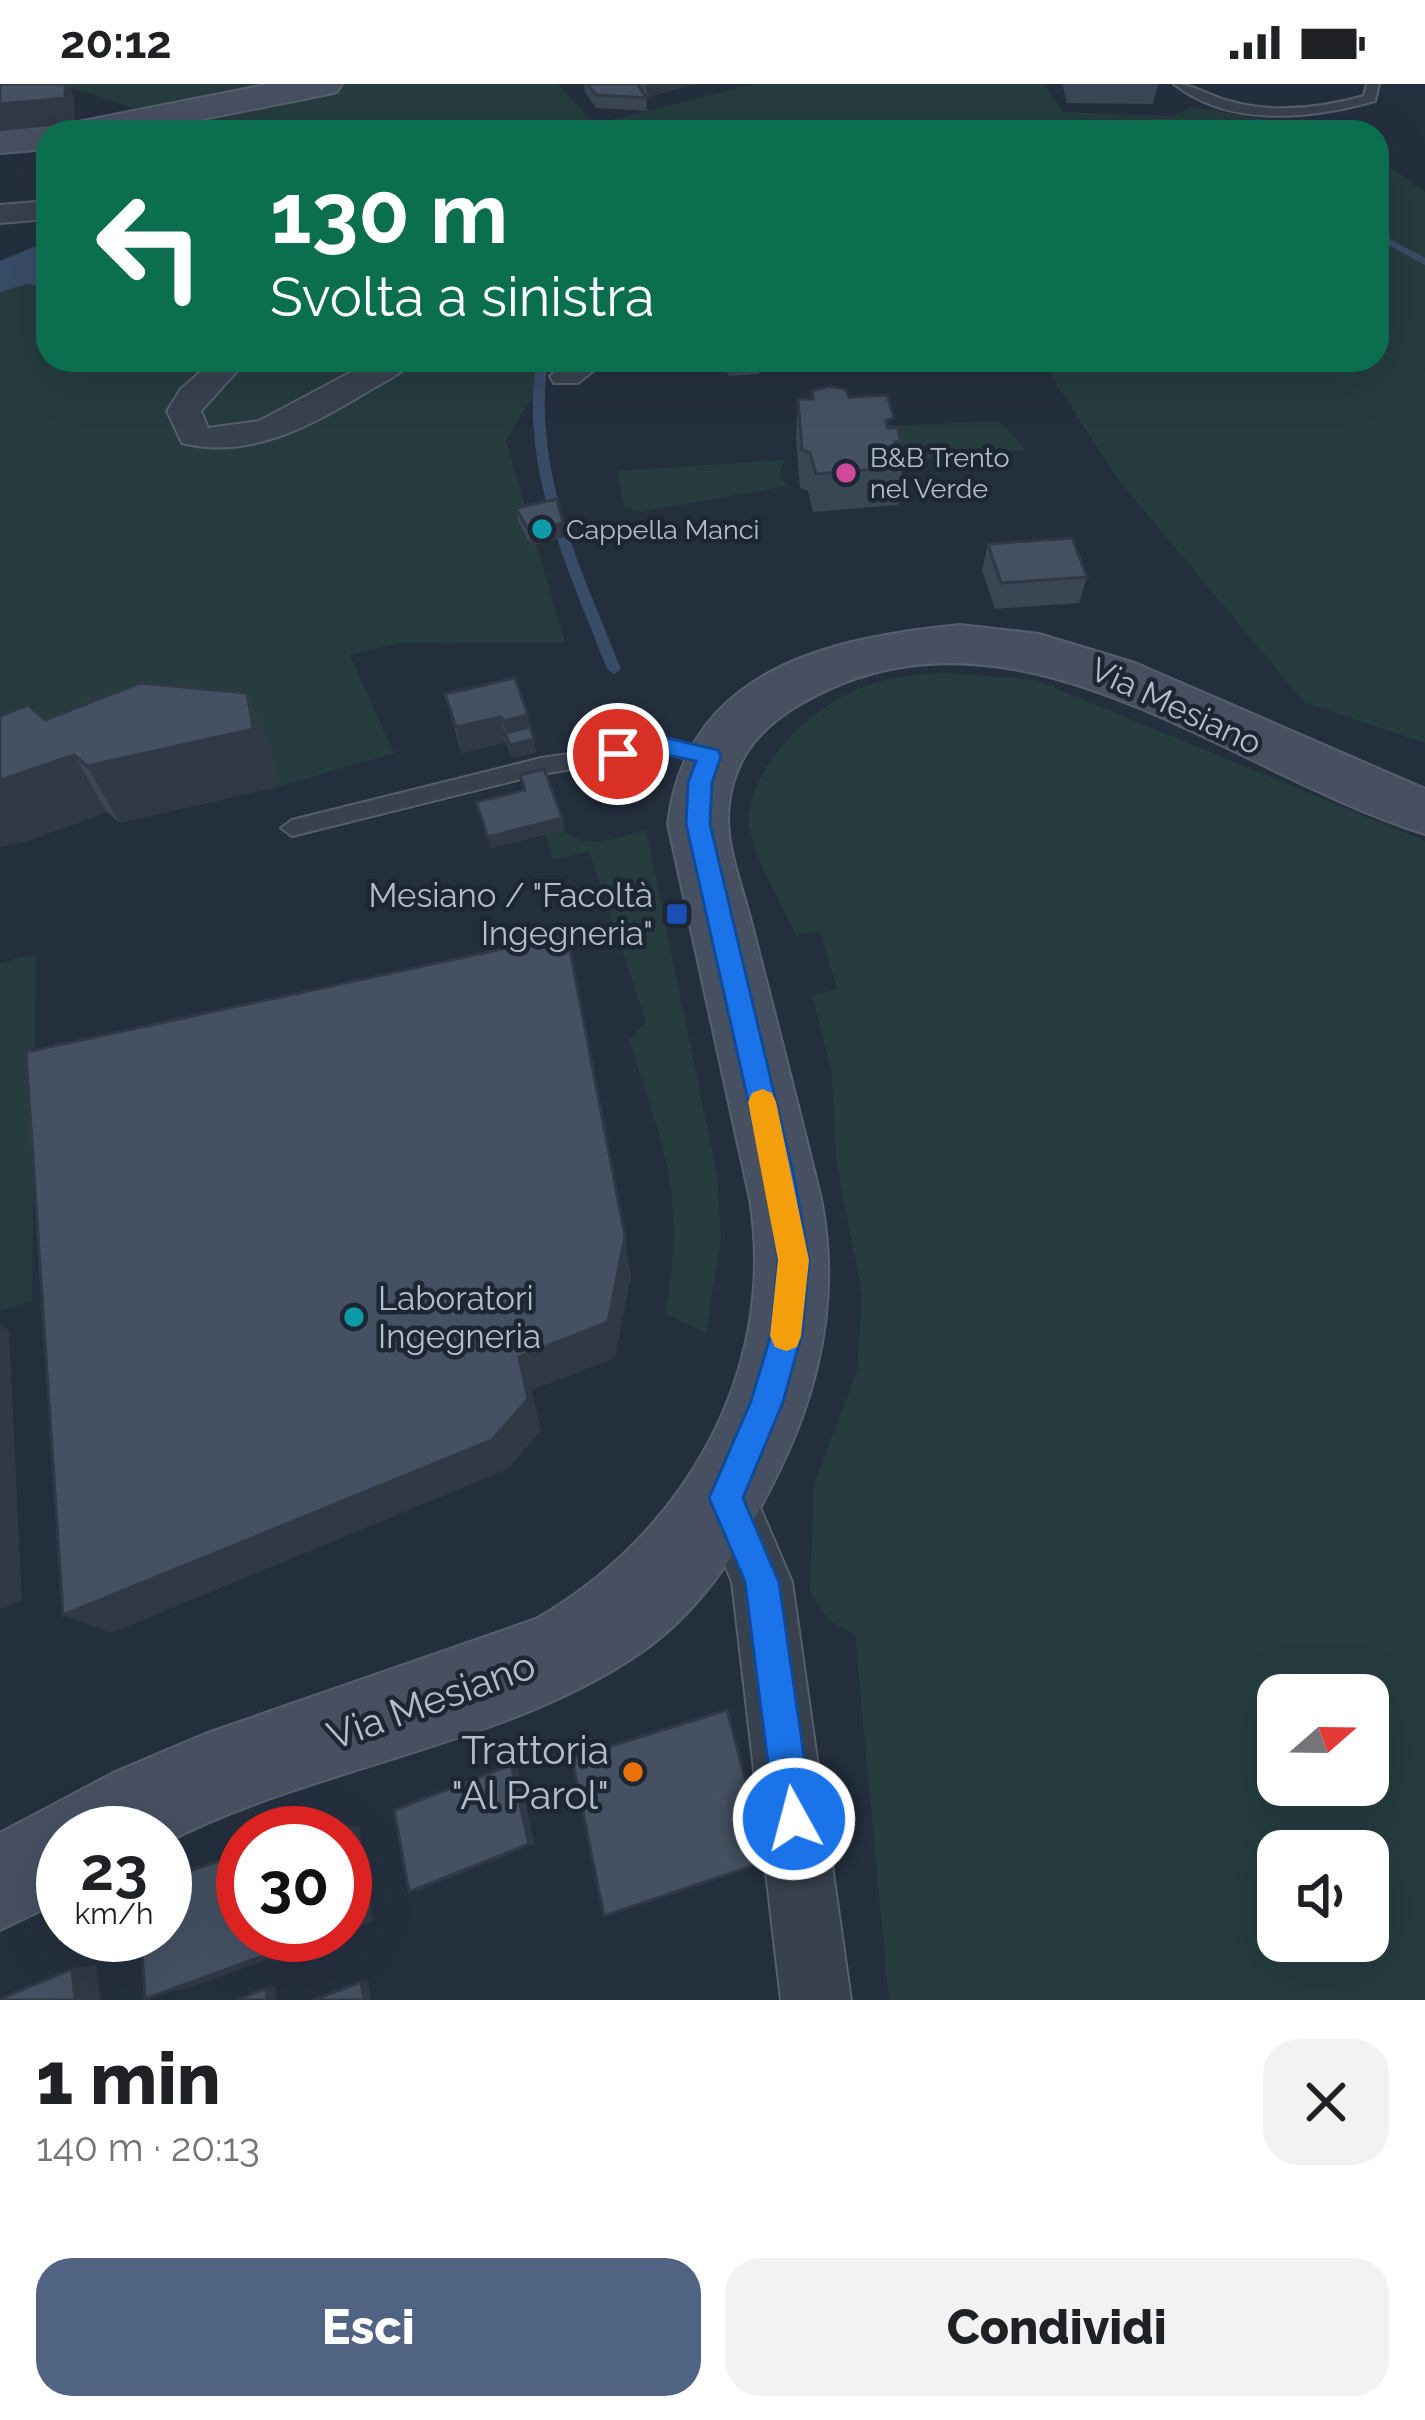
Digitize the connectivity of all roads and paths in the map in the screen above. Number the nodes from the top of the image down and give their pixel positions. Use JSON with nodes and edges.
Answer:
{"nodes":[{"id":1,"x":325,"y":84,"type":"edge"},
{"id":2,"x":1180,"y":84,"type":"edge"},
{"id":3,"x":1373,"y":84,"type":"edge"},
{"id":4,"x":144,"y":120,"type":"edge"},
{"id":5,"x":36,"y":139,"type":"edge"},
{"id":6,"x":0,"y":142,"type":"edge"},
{"id":7,"x":36,"y":211,"type":"edge"},
{"id":8,"x":0,"y":214,"type":"edge"},
{"id":9,"x":222,"y":372,"type":"edge"},
{"id":10,"x":375,"y":372,"type":"edge"},
{"id":11,"x":710,"y":756,"type":"junction"},
{"id":12,"x":1425,"y":812,"type":"edge"},
{"id":13,"x":292,"y":828,"type":"dead end"},
{"id":14,"x":726,"y":1498,"type":"junction"},
{"id":15,"x":149,"y":1806,"type":"edge"},
{"id":16,"x":36,"y":1864,"type":"edge"},
{"id":17,"x":0,"y":1884,"type":"edge"},
{"id":18,"x":816,"y":2000,"type":"edge"}],
"edges":[{"from":1,"to":4,"type":"main road"},
{"from":2,"to":3,"type":"lane"},
{"from":5,"to":6,"type":"main road"},
{"from":7,"to":8,"type":"street"},
{"from":9,"to":10,"type":"street"},
{"from":11,"to":12,"type":"main road","name":"Via Mesiano"},
{"from":11,"to":13,"type":"lane"},
{"from":11,"to":14,"type":"main road","name":"Via Mesiano"},
{"from":14,"to":15,"type":"main road","name":"Via Mesiano"},
{"from":14,"to":18,"type":"street"},
{"from":16,"to":17,"type":"main road"}]}
